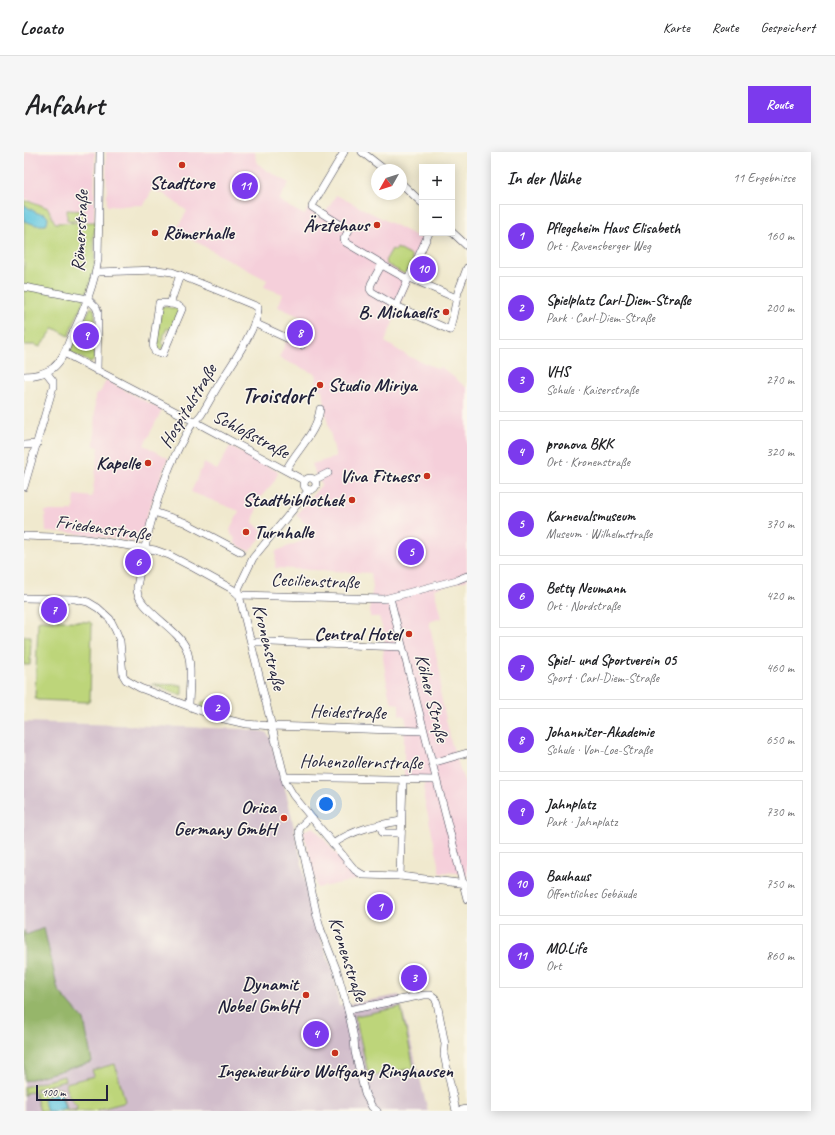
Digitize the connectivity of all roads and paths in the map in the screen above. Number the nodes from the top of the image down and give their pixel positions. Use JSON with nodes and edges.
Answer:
{"nodes":[{"id":1,"x":100,"y":152,"type":"edge"},
{"id":2,"x":344,"y":152,"type":"edge"},
{"id":3,"x":362,"y":152,"type":"edge"},
{"id":4,"x":377,"y":164,"type":"edge"},
{"id":5,"x":407,"y":189,"type":"edge"},
{"id":6,"x":419,"y":200,"type":"edge"},
{"id":7,"x":455,"y":235,"type":"edge"},
{"id":8,"x":428,"y":236,"type":"edge"},
{"id":9,"x":467,"y":246,"type":"edge"},
{"id":10,"x":382,"y":264,"type":"junction"},
{"id":11,"x":467,"y":268,"type":"edge"},
{"id":12,"x":96,"y":272,"type":"junction"},
{"id":13,"x":180,"y":275,"type":"junction"},
{"id":14,"x":408,"y":278,"type":"junction"},
{"id":15,"x":24,"y":288,"type":"edge"},
{"id":16,"x":456,"y":298,"type":"junction"},
{"id":17,"x":88,"y":299,"type":"junction"},
{"id":18,"x":170,"y":304,"type":"junction"},
{"id":19,"x":396,"y":306,"type":"junction"},
{"id":20,"x":254,"y":323,"type":"junction"},
{"id":21,"x":302,"y":345,"type":"dead end"},
{"id":22,"x":64,"y":353,"type":"junction"},
{"id":23,"x":97,"y":371,"type":"junction"},
{"id":24,"x":46,"y":372,"type":"junction"},
{"id":25,"x":24,"y":376,"type":"edge"},
{"id":26,"x":320,"y":409,"type":"dead end"},
{"id":27,"x":195,"y":422,"type":"junction"},
{"id":28,"x":37,"y":444,"type":"junction"},
{"id":29,"x":24,"y":445,"type":"edge"},
{"id":30,"x":286,"y":470,"type":"junction"},
{"id":31,"x":328,"y":473,"type":"dead end"},
{"id":32,"x":314,"y":480,"type":"junction"},
{"id":33,"x":305,"y":481,"type":"junction"},
{"id":34,"x":24,"y":487,"type":"edge"},
{"id":35,"x":310,"y":490,"type":"junction"},
{"id":36,"x":154,"y":512,"type":"junction"},
{"id":37,"x":24,"y":536,"type":"edge"},
{"id":38,"x":144,"y":548,"type":"junction"},
{"id":39,"x":241,"y":552,"type":"dead end"},
{"id":40,"x":467,"y":576,"type":"edge"},
{"id":41,"x":239,"y":595,"type":"junction"},
{"id":42,"x":24,"y":598,"type":"edge"},
{"id":43,"x":390,"y":598,"type":"junction"},
{"id":44,"x":252,"y":642,"type":"junction"},
{"id":45,"x":402,"y":647,"type":"junction"},
{"id":46,"x":189,"y":706,"type":"junction"},
{"id":47,"x":272,"y":726,"type":"junction"},
{"id":48,"x":423,"y":731,"type":"junction"},
{"id":49,"x":467,"y":753,"type":"edge"},
{"id":50,"x":432,"y":763,"type":"junction"},
{"id":51,"x":284,"y":777,"type":"junction"},
{"id":52,"x":403,"y":779,"type":"junction"},
{"id":53,"x":436,"y":780,"type":"junction"},
{"id":54,"x":310,"y":817,"type":"junction"},
{"id":55,"x":401,"y":821,"type":"junction"},
{"id":56,"x":380,"y":825,"type":"junction"},
{"id":57,"x":401,"y":833,"type":"junction"},
{"id":58,"x":333,"y":844,"type":"junction"},
{"id":59,"x":400,"y":876,"type":"junction"},
{"id":60,"x":465,"y":884,"type":"edge"},
{"id":61,"x":467,"y":899,"type":"edge"},
{"id":62,"x":348,"y":1010,"type":"junction"},
{"id":63,"x":467,"y":1109,"type":"edge"},
{"id":64,"x":377,"y":1111,"type":"edge"},
{"id":65,"x":456,"y":1111,"type":"edge"}],
"edges":[{"from":1,"to":12,"type":"street","name":"Römerstraße"},
{"from":2,"to":10,"type":"street"},
{"from":3,"to":4,"type":"street"},
{"from":5,"to":6,"type":"street"},
{"from":7,"to":9,"type":"street"},
{"from":8,"to":14,"type":"street"},
{"from":10,"to":14,"type":"street"},
{"from":10,"to":19,"type":"street"},
{"from":11,"to":16,"type":"street"},
{"from":12,"to":13,"type":"street"},
{"from":12,"to":17,"type":"street","name":"Römerstraße"},
{"from":13,"to":18,"type":"street"},
{"from":13,"to":20,"type":"street","name":"Hospitalstraße"},
{"from":14,"to":16,"type":"street"},
{"from":14,"to":19,"type":"street"},
{"from":15,"to":17,"type":"street"},
{"from":16,"to":19,"type":"street"},
{"from":17,"to":22,"type":"street","name":"Römerstraße"},
{"from":17,"to":23,"type":"street"},
{"from":18,"to":18,"type":"street"},
{"from":20,"to":21,"type":"street"},
{"from":20,"to":27,"type":"street","name":"Hospitalstraße"},
{"from":22,"to":23,"type":"street","name":"Schloßstraße"},
{"from":22,"to":24,"type":"street","name":"Römerstraße"},
{"from":23,"to":27,"type":"street","name":"Schloßstraße"},
{"from":24,"to":25,"type":"street"},
{"from":24,"to":28,"type":"street"},
{"from":26,"to":30,"type":"street"},
{"from":27,"to":30,"type":"street","name":"Schloßstraße"},
{"from":27,"to":36,"type":"street","name":"Hospitalstraße"},
{"from":28,"to":29,"type":"street"},
{"from":28,"to":34,"type":"street"},
{"from":30,"to":33,"type":"street","name":"Schloßstraße"},
{"from":31,"to":32,"type":"street"},
{"from":32,"to":33,"type":"street"},
{"from":32,"to":35,"type":"street"},
{"from":33,"to":35,"type":"street"},
{"from":35,"to":41,"type":"street"},
{"from":36,"to":38,"type":"street","name":"Hospitalstraße"},
{"from":36,"to":39,"type":"street"},
{"from":37,"to":38,"type":"street","name":"Friedensstraße"},
{"from":38,"to":41,"type":"street","name":"Friedensstraße"},
{"from":38,"to":46,"type":"street","name":"Hospitalstraße"},
{"from":40,"to":43,"type":"street","name":"Cecilienstraße"},
{"from":41,"to":43,"type":"street","name":"Cecilienstraße"},
{"from":41,"to":44,"type":"street","name":"Kronenstraße"},
{"from":42,"to":46,"type":"street","name":"Heidestraße"},
{"from":43,"to":45,"type":"street","name":"Kölner Straße"},
{"from":44,"to":45,"type":"street"},
{"from":44,"to":47,"type":"street","name":"Kronenstraße"},
{"from":45,"to":48,"type":"street","name":"Kölner Straße"},
{"from":46,"to":47,"type":"street","name":"Heidestraße"},
{"from":47,"to":48,"type":"street","name":"Heidestraße"},
{"from":47,"to":51,"type":"street","name":"Kronenstraße"},
{"from":48,"to":50,"type":"street","name":"Kölner Straße"},
{"from":49,"to":50,"type":"street"},
{"from":50,"to":53,"type":"street","name":"Kölner Straße"},
{"from":51,"to":52,"type":"street","name":"Hohenzollernstraße"},
{"from":51,"to":54,"type":"street","name":"Kronenstraße"},
{"from":52,"to":53,"type":"street","name":"Hohenzollernstraße"},
{"from":52,"to":55,"type":"street"},
{"from":53,"to":60,"type":"street","name":"Kölner Straße"},
{"from":54,"to":58,"type":"street","name":"Kronenstraße"},
{"from":54,"to":62,"type":"street","name":"Kronenstraße"},
{"from":55,"to":56,"type":"street"},
{"from":55,"to":57,"type":"street"},
{"from":56,"to":57,"type":"street"},
{"from":56,"to":58,"type":"street"},
{"from":57,"to":59,"type":"street"},
{"from":58,"to":59,"type":"street","name":"Kronenstraße"},
{"from":59,"to":60,"type":"street","name":"Kronenstraße"},
{"from":60,"to":61,"type":"street","name":"Kölner Straße"},
{"from":62,"to":64,"type":"street","name":"Kronenstraße"},
{"from":62,"to":65,"type":"street"},
{"from":63,"to":65,"type":"street"}]}
